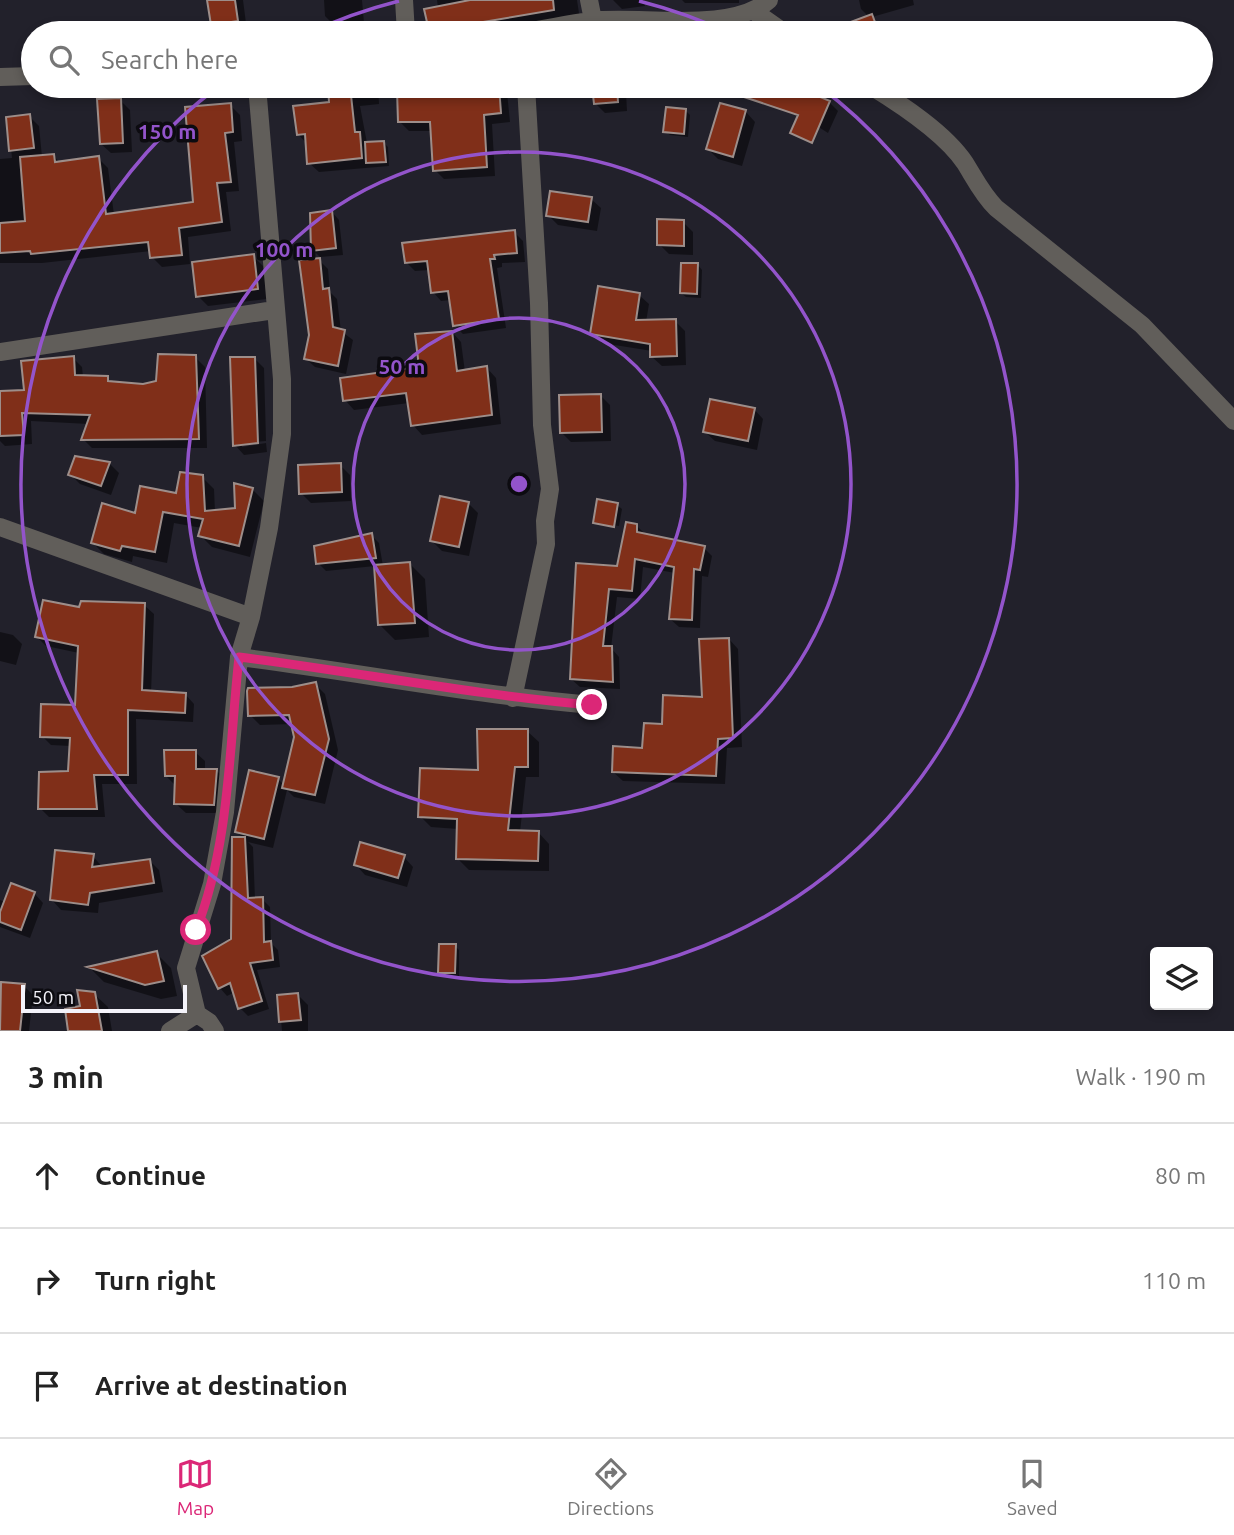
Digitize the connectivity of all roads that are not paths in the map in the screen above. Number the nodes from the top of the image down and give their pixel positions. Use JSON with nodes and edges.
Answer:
{"nodes":[{"id":1,"x":404,"y":0,"type":"edge"},
{"id":2,"x":589,"y":0,"type":"edge"},
{"id":3,"x":769,"y":0,"type":"edge"},
{"id":4,"x":755,"y":12,"type":"junction"},
{"id":5,"x":593,"y":20,"type":"junction"},
{"id":6,"x":405,"y":21,"type":"edge"},
{"id":7,"x":588,"y":21,"type":"edge"},
{"id":8,"x":637,"y":21,"type":"edge"},
{"id":9,"x":688,"y":21,"type":"edge"},
{"id":10,"x":768,"y":21,"type":"edge"},
{"id":11,"x":21,"y":76,"type":"edge"},
{"id":12,"x":0,"y":77,"type":"edge"},
{"id":13,"x":258,"y":98,"type":"edge"},
{"id":14,"x":527,"y":98,"type":"edge"},
{"id":15,"x":890,"y":98,"type":"edge"},
{"id":16,"x":274,"y":310,"type":"junction"},
{"id":17,"x":0,"y":352,"type":"edge"},
{"id":18,"x":1234,"y":421,"type":"edge"},
{"id":19,"x":0,"y":527,"type":"edge"},
{"id":20,"x":251,"y":617,"type":"junction"},
{"id":21,"x":239,"y":657,"type":"junction"},
{"id":22,"x":513,"y":698,"type":"junction"},
{"id":23,"x":592,"y":705,"type":"dead end"},
{"id":24,"x":197,"y":1014,"type":"junction"},
{"id":25,"x":170,"y":1031,"type":"edge"},
{"id":26,"x":215,"y":1031,"type":"edge"}],
"edges":[{"from":1,"to":6,"type":"street"},
{"from":2,"to":5,"type":"street"},
{"from":3,"to":4,"type":"street"},
{"from":4,"to":9,"type":"street"},
{"from":4,"to":10,"type":"street"},
{"from":5,"to":7,"type":"street"},
{"from":5,"to":8,"type":"street"},
{"from":11,"to":12,"type":"street"},
{"from":13,"to":16,"type":"street"},
{"from":14,"to":22,"type":"street"},
{"from":15,"to":18,"type":"street"},
{"from":16,"to":17,"type":"street"},
{"from":16,"to":20,"type":"street"},
{"from":19,"to":20,"type":"street"},
{"from":20,"to":21,"type":"street"},
{"from":21,"to":22,"type":"street"},
{"from":21,"to":24,"type":"street"},
{"from":22,"to":23,"type":"street"},
{"from":24,"to":25,"type":"street"},
{"from":24,"to":26,"type":"street"}]}
